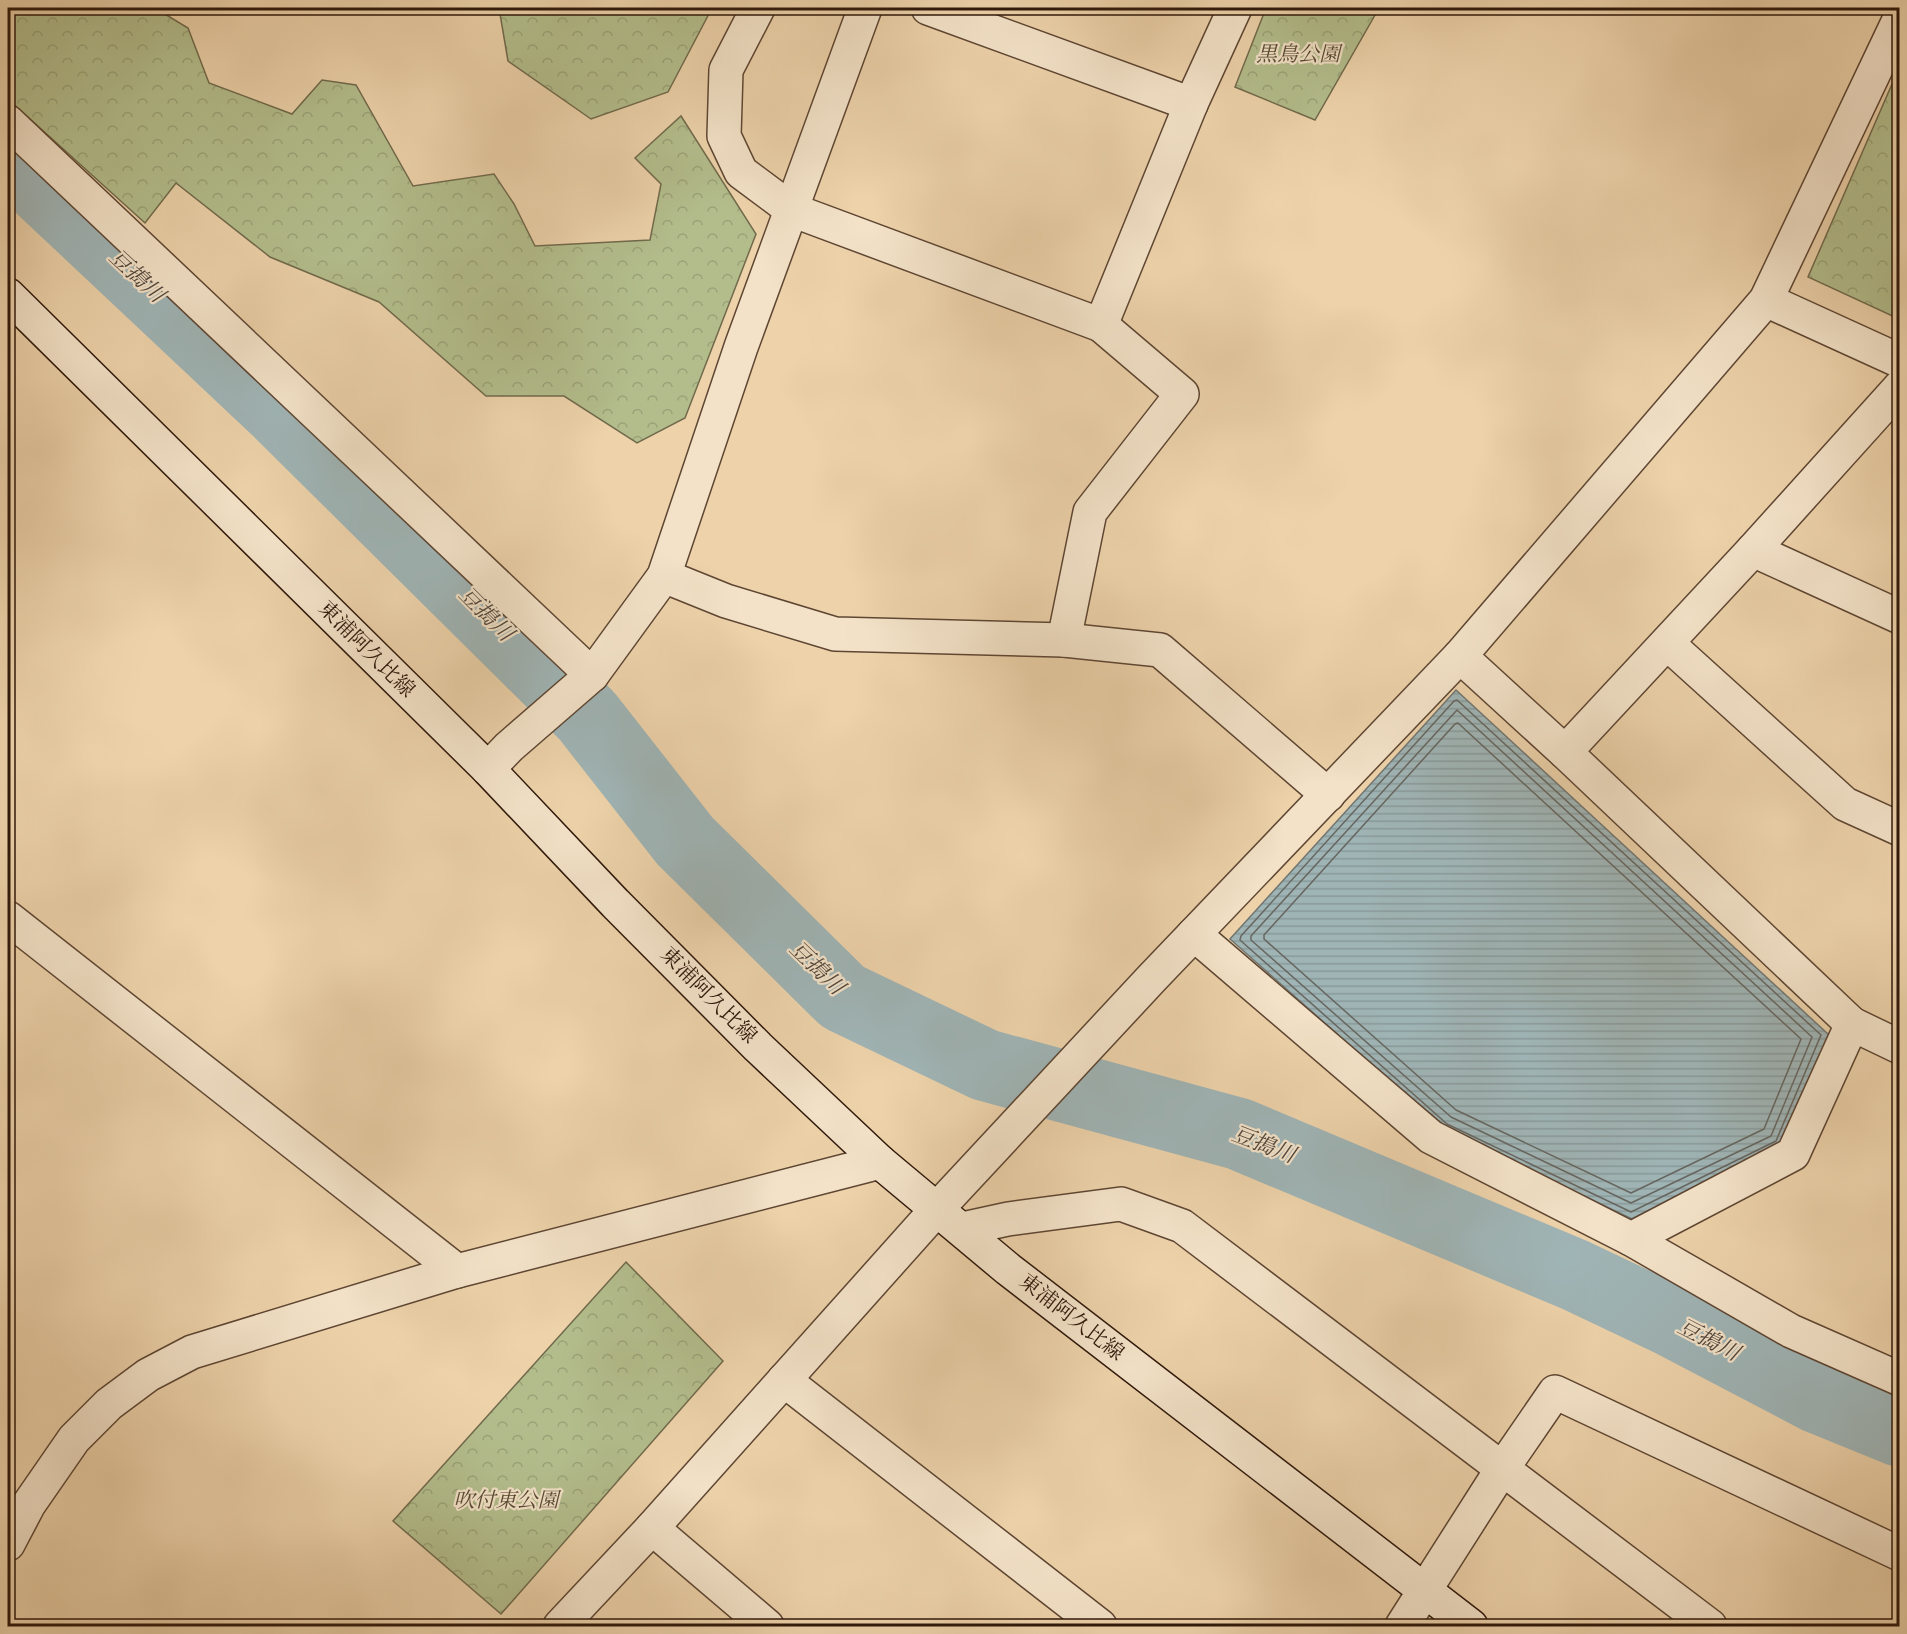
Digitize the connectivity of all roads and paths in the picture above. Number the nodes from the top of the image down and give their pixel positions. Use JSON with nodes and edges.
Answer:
{"nodes":[{"id":1,"x":758,"y":8,"type":"edge"},
{"id":2,"x":865,"y":8,"type":"edge"},
{"id":3,"x":928,"y":8,"type":"edge"},
{"id":4,"x":1235,"y":8,"type":"edge"},
{"id":5,"x":1899,"y":18,"type":"edge"},
{"id":6,"x":1191,"y":104,"type":"junction"},
{"id":7,"x":8,"y":122,"type":"edge"},
{"id":8,"x":792,"y":210,"type":"junction"},
{"id":9,"x":8,"y":295,"type":"edge"},
{"id":10,"x":1766,"y":300,"type":"junction"},
{"id":11,"x":1101,"y":325,"type":"junction"},
{"id":12,"x":1899,"y":361,"type":"edge"},
{"id":13,"x":1899,"y":387,"type":"edge"},
{"id":14,"x":1753,"y":550,"type":"junction"},
{"id":15,"x":664,"y":576,"type":"junction"},
{"id":16,"x":1899,"y":617,"type":"edge"},
{"id":17,"x":1064,"y":640,"type":"junction"},
{"id":18,"x":1667,"y":643,"type":"junction"},
{"id":19,"x":1460,"y":656,"type":"junction"},
{"id":20,"x":592,"y":675,"type":"junction"},
{"id":21,"x":1565,"y":752,"type":"junction"},
{"id":22,"x":499,"y":758,"type":"junction"},
{"id":23,"x":1328,"y":795,"type":"junction"},
{"id":24,"x":1899,"y":829,"type":"edge"},
{"id":25,"x":8,"y":918,"type":"edge"},
{"id":26,"x":1194,"y":934,"type":"junction"},
{"id":27,"x":1852,"y":1024,"type":"junction"},
{"id":28,"x":1899,"y":1047,"type":"edge"},
{"id":29,"x":880,"y":1162,"type":"junction"},
{"id":30,"x":944,"y":1201,"type":"junction"},
{"id":31,"x":962,"y":1229,"type":"junction"},
{"id":32,"x":1631,"y":1239,"type":"junction"},
{"id":33,"x":457,"y":1271,"type":"junction"},
{"id":34,"x":1899,"y":1379,"type":"edge"},
{"id":35,"x":784,"y":1380,"type":"junction"},
{"id":36,"x":1502,"y":1469,"type":"junction"},
{"id":37,"x":18,"y":1496,"type":"edge"},
{"id":38,"x":652,"y":1528,"type":"junction"},
{"id":39,"x":8,"y":1544,"type":"edge"},
{"id":40,"x":1899,"y":1554,"type":"edge"},
{"id":41,"x":1424,"y":1591,"type":"junction"},
{"id":42,"x":560,"y":1626,"type":"edge"},
{"id":43,"x":767,"y":1626,"type":"edge"},
{"id":44,"x":1100,"y":1626,"type":"edge"},
{"id":45,"x":1402,"y":1626,"type":"edge"},
{"id":46,"x":1471,"y":1626,"type":"edge"},
{"id":47,"x":1710,"y":1626,"type":"edge"}],
"edges":[{"from":1,"to":8,"type":"street"},
{"from":2,"to":8,"type":"street"},
{"from":3,"to":6,"type":"street"},
{"from":4,"to":6,"type":"street"},
{"from":5,"to":10,"type":"street"},
{"from":6,"to":11,"type":"street"},
{"from":7,"to":20,"type":"street"},
{"from":8,"to":11,"type":"street"},
{"from":8,"to":15,"type":"street"},
{"from":9,"to":22,"type":"street","name":"東浦阿久比線"},
{"from":10,"to":12,"type":"street"},
{"from":10,"to":19,"type":"street"},
{"from":11,"to":17,"type":"street"},
{"from":13,"to":14,"type":"street"},
{"from":14,"to":16,"type":"street"},
{"from":14,"to":18,"type":"street"},
{"from":15,"to":17,"type":"street"},
{"from":15,"to":20,"type":"street"},
{"from":17,"to":23,"type":"street"},
{"from":18,"to":21,"type":"street"},
{"from":18,"to":24,"type":"street"},
{"from":19,"to":21,"type":"street"},
{"from":19,"to":23,"type":"street"},
{"from":20,"to":22,"type":"street"},
{"from":21,"to":27,"type":"street"},
{"from":22,"to":29,"type":"street","name":"東浦阿久比線"},
{"from":23,"to":26,"type":"street"},
{"from":25,"to":33,"type":"street"},
{"from":26,"to":30,"type":"street"},
{"from":26,"to":32,"type":"street"},
{"from":27,"to":28,"type":"street"},
{"from":27,"to":32,"type":"street"},
{"from":29,"to":30,"type":"street","name":"東浦阿久比線"},
{"from":29,"to":33,"type":"street"},
{"from":30,"to":31,"type":"street","name":"東浦阿久比線"},
{"from":30,"to":35,"type":"street"},
{"from":31,"to":36,"type":"street"},
{"from":31,"to":41,"type":"street","name":"東浦阿久比線"},
{"from":32,"to":34,"type":"street"},
{"from":33,"to":37,"type":"street"},
{"from":35,"to":38,"type":"street"},
{"from":35,"to":44,"type":"street"},
{"from":36,"to":40,"type":"street"},
{"from":36,"to":41,"type":"street"},
{"from":36,"to":47,"type":"street"},
{"from":37,"to":39,"type":"street"},
{"from":38,"to":42,"type":"street"},
{"from":38,"to":43,"type":"street"},
{"from":41,"to":45,"type":"street"},
{"from":41,"to":46,"type":"street","name":"東浦阿久比線"}]}
